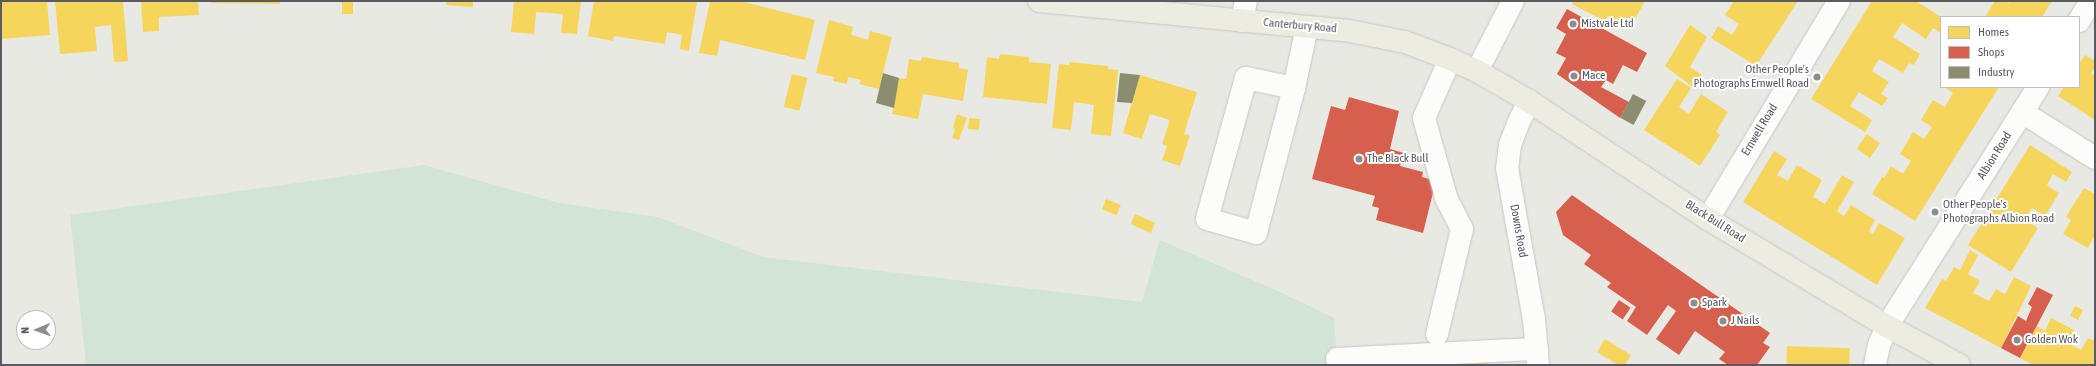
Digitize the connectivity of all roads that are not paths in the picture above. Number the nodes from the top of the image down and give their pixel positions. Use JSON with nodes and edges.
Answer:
{"nodes":[{"id":1,"x":1040,"y":1,"type":"edge"},
{"id":2,"x":1513,"y":1,"type":"edge"},
{"id":3,"x":1839,"y":1,"type":"edge"},
{"id":4,"x":2091,"y":1,"type":"edge"},
{"id":5,"x":1142,"y":6,"type":"edge"},
{"id":6,"x":1244,"y":11,"type":"edge"},
{"id":7,"x":2080,"y":19,"type":"edge"},
{"id":8,"x":1307,"y":27,"type":"junction"},
{"id":9,"x":1450,"y":58,"type":"junction"},
{"id":10,"x":1477,"y":71,"type":"junction"},
{"id":11,"x":1294,"y":88,"type":"junction"},
{"id":12,"x":2037,"y":88,"type":"edge"},
{"id":13,"x":1529,"y":101,"type":"junction"},
{"id":14,"x":2022,"y":112,"type":"junction"},
{"id":15,"x":2095,"y":158,"type":"edge"},
{"id":16,"x":1708,"y":219,"type":"junction"},
{"id":17,"x":1887,"y":326,"type":"junction"},
{"id":18,"x":1437,"y":334,"type":"dead end"},
{"id":19,"x":1537,"y":357,"type":"edge"},
{"id":20,"x":1337,"y":359,"type":"dead end"},
{"id":21,"x":1875,"y":365,"type":"edge"},
{"id":22,"x":1958,"y":365,"type":"edge"}],
"edges":[{"from":1,"to":5,"type":"highway","name":"Canterbury Road"},
{"from":2,"to":10,"type":"street"},
{"from":3,"to":16,"type":"street","name":"Ernwell Road"},
{"from":4,"to":7,"type":"street"},
{"from":5,"to":6,"type":"highway","name":"Canterbury Road"},
{"from":6,"to":8,"type":"highway","name":"Canterbury Road"},
{"from":8,"to":9,"type":"highway","name":"Canterbury Road"},
{"from":8,"to":11,"type":"street"},
{"from":9,"to":10,"type":"highway","name":"Canterbury Road"},
{"from":9,"to":18,"type":"street"},
{"from":10,"to":13,"type":"highway","name":"Black Bull Road"},
{"from":11,"to":11,"type":"street"},
{"from":12,"to":14,"type":"street","name":"Albion Road"},
{"from":13,"to":16,"type":"highway","name":"Black Bull Road"},
{"from":13,"to":19,"type":"street","name":"Downs Road"},
{"from":14,"to":15,"type":"street"},
{"from":14,"to":17,"type":"street","name":"Albion Road"},
{"from":16,"to":17,"type":"highway","name":"Black Bull Road"},
{"from":17,"to":21,"type":"street","name":"Albion Road"},
{"from":17,"to":22,"type":"highway","name":"Black Bull Road"},
{"from":19,"to":20,"type":"street"}]}
